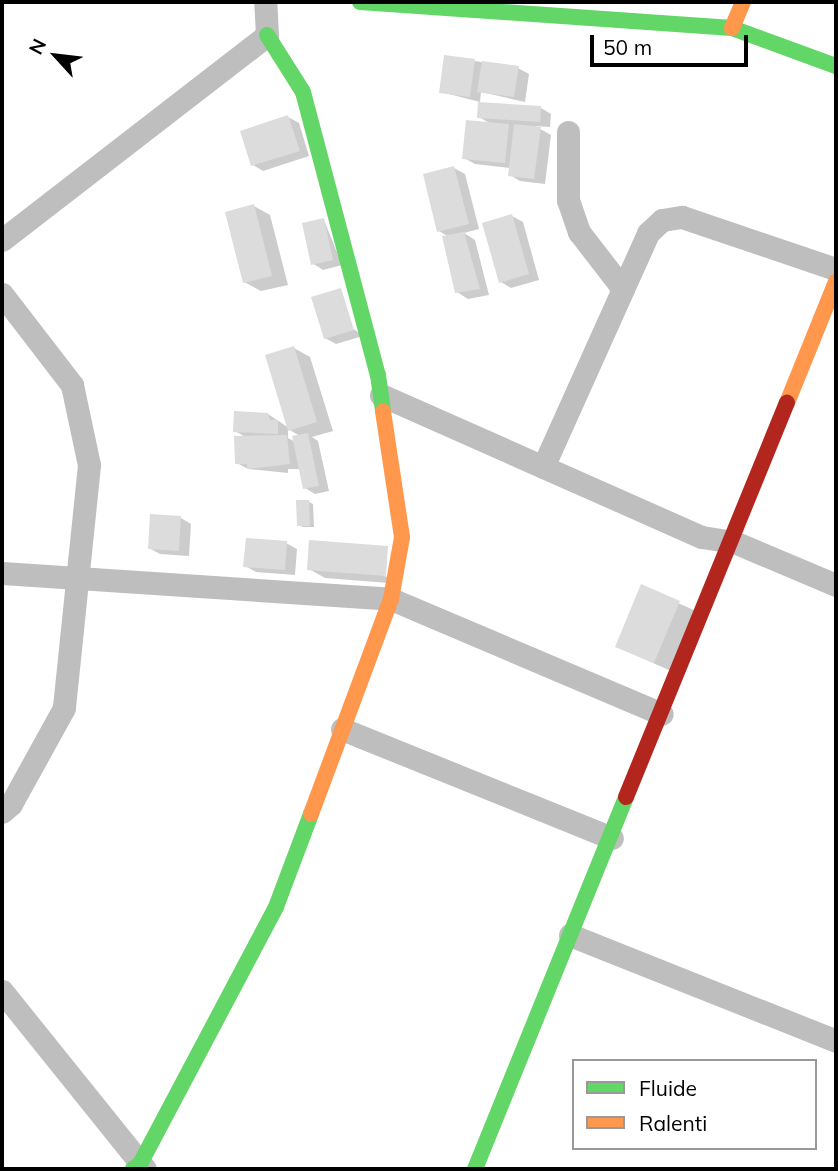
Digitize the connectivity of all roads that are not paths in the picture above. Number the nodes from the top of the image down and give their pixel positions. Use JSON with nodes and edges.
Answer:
{"nodes":[{"id":1,"x":265,"y":2,"type":"edge"},
{"id":2,"x":360,"y":2,"type":"edge"},
{"id":3,"x":743,"y":2,"type":"edge"},
{"id":4,"x":732,"y":28,"type":"junction"},
{"id":5,"x":267,"y":35,"type":"junction"},
{"id":6,"x":836,"y":66,"type":"edge"},
{"id":7,"x":568,"y":132,"type":"dead end"},
{"id":8,"x":2,"y":240,"type":"edge"},
{"id":9,"x":836,"y":269,"type":"edge"},
{"id":10,"x":623,"y":289,"type":"junction"},
{"id":11,"x":834,"y":293,"type":"edge"},
{"id":12,"x":2,"y":294,"type":"edge"},
{"id":13,"x":381,"y":395,"type":"junction"},
{"id":14,"x":542,"y":467,"type":"junction"},
{"id":15,"x":734,"y":542,"type":"junction"},
{"id":16,"x":2,"y":573,"type":"edge"},
{"id":17,"x":80,"y":579,"type":"junction"},
{"id":18,"x":836,"y":585,"type":"edge"},
{"id":19,"x":391,"y":599,"type":"junction"},
{"id":20,"x":662,"y":714,"type":"junction"},
{"id":21,"x":342,"y":729,"type":"junction"},
{"id":22,"x":2,"y":812,"type":"edge"},
{"id":23,"x":612,"y":838,"type":"junction"},
{"id":24,"x":570,"y":935,"type":"junction"},
{"id":25,"x":2,"y":991,"type":"edge"},
{"id":26,"x":836,"y":1041,"type":"edge"},
{"id":27,"x":139,"y":1167,"type":"edge"},
{"id":28,"x":475,"y":1169,"type":"edge"}],
"edges":[{"from":1,"to":5,"type":"street"},
{"from":2,"to":4,"type":"street"},
{"from":3,"to":4,"type":"street"},
{"from":4,"to":6,"type":"street"},
{"from":5,"to":8,"type":"street"},
{"from":5,"to":13,"type":"street"},
{"from":7,"to":10,"type":"street"},
{"from":9,"to":10,"type":"street"},
{"from":10,"to":14,"type":"street"},
{"from":11,"to":15,"type":"street"},
{"from":12,"to":17,"type":"street"},
{"from":13,"to":14,"type":"street"},
{"from":13,"to":19,"type":"street"},
{"from":14,"to":15,"type":"street"},
{"from":15,"to":18,"type":"street"},
{"from":15,"to":20,"type":"street"},
{"from":16,"to":17,"type":"street"},
{"from":17,"to":19,"type":"street"},
{"from":17,"to":22,"type":"street"},
{"from":19,"to":20,"type":"street"},
{"from":19,"to":21,"type":"street"},
{"from":20,"to":23,"type":"street"},
{"from":21,"to":23,"type":"street"},
{"from":21,"to":27,"type":"street"},
{"from":23,"to":24,"type":"street"},
{"from":24,"to":26,"type":"street"},
{"from":24,"to":28,"type":"street"},
{"from":25,"to":27,"type":"street"}]}
